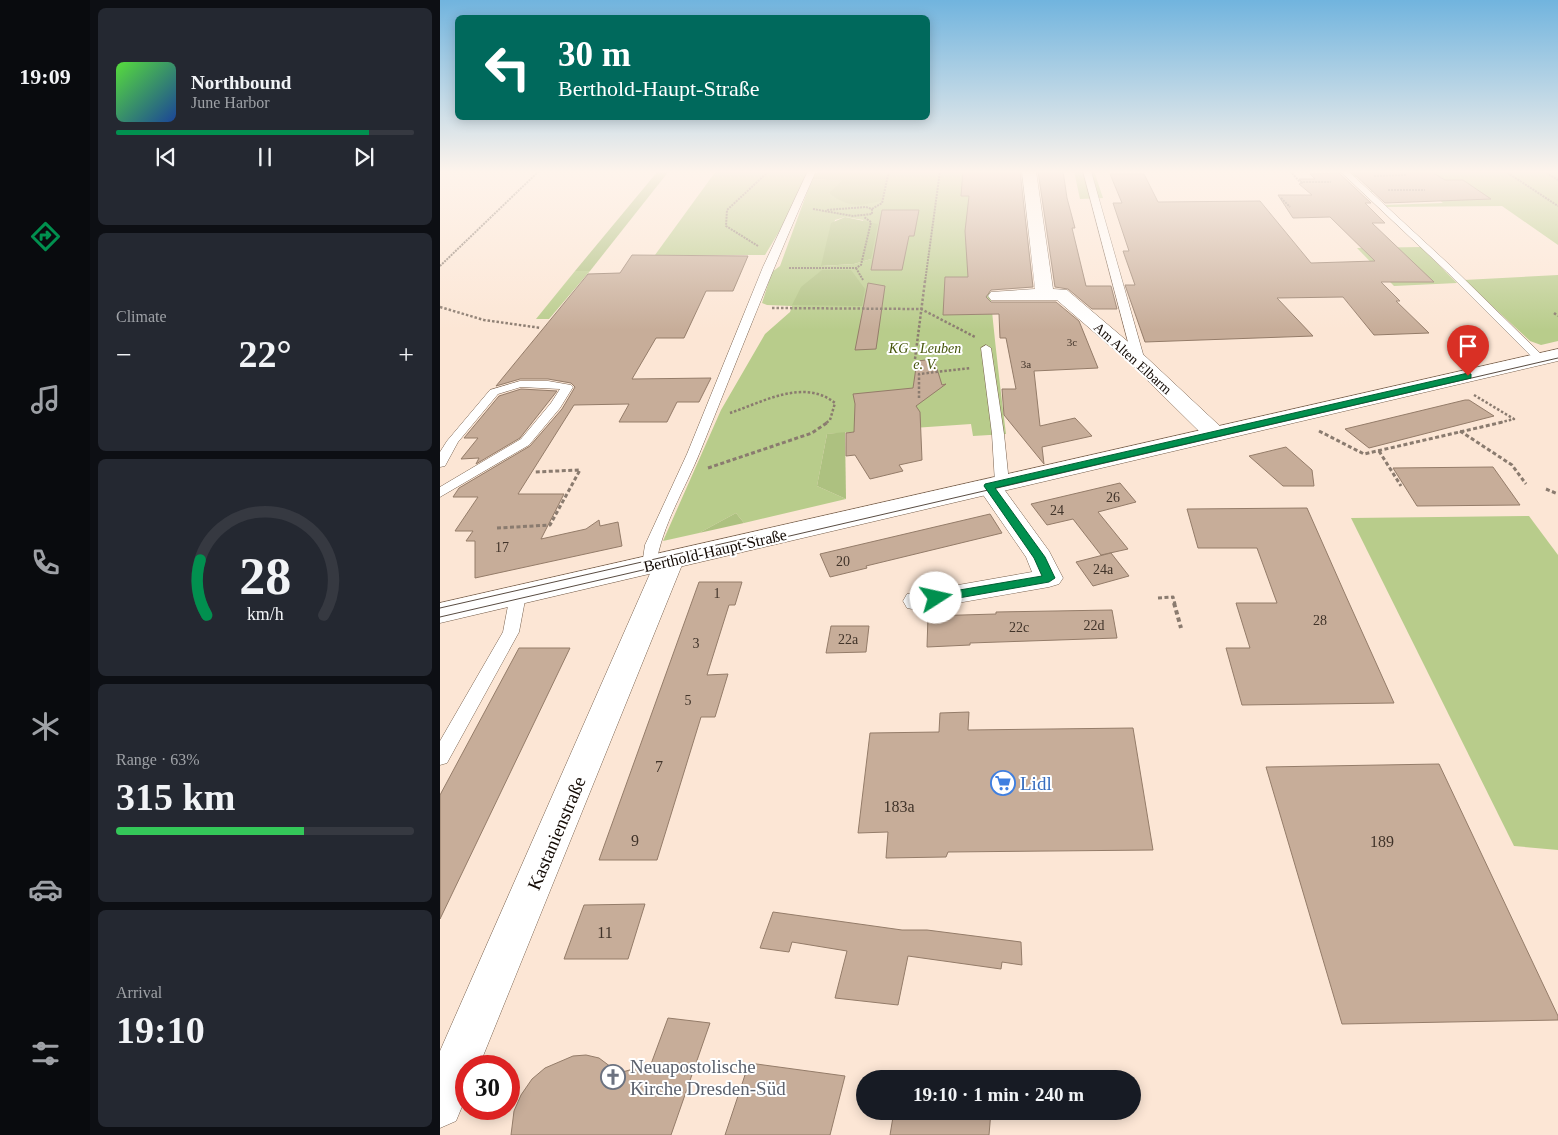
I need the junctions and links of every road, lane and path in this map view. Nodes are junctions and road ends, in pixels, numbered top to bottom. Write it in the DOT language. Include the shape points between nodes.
graph roads {
  1 [pos="484,224"];
  2 [pos="726,224"];
  3 [pos="788,224"];
  4 [pos="871,224"];
  5 [pos="932,224"];
  6 [pos="1036,224"];
  7 [pos="1101,224"];
  8 [pos="1400,224"];
  9 [pos="776,250"];
  10 [pos="440,266"];
  11 [pos="768,268"];
  12 [pos="856,268"];
  13 [pos="863,280"];
  14 [pos="1045,295"];
  15 [pos="997,296"];
  16 [pos="440,307"];
  17 [pos="751,307"];
  18 [pos="920,309"];
  19 [pos="1554,313"];
  20 [pos="1558,316"];
  21 [pos="541,328"];
  22 [pos="986,348"];
  23 [pos="1549,357"];
  24 [pos="916,359"];
  25 [pos="1139,361"];
  26 [pos="989,366"];
  27 [pos="1450,380"];
  28 [pos="919,398"];
  29 [pos="1292,417"];
  30 [pos="706,422"];
  31 [pos="1460,431"];
  32 [pos="1215,434"];
  33 [pos="1379,451"];
  34 [pos="440,463"];
  35 [pos="534,472"];
  36 [pos="684,476"];
  37 [pos="1526,484"];
  38 [pos="996,485"];
  39 [pos="1401,486"];
  40 [pos="1546,489"];
  41 [pos="440,493"];
  42 [pos="1558,494"];
  43 [pos="497,528"];
  44 [pos="660,562"];
  45 [pos="518,595"];
  46 [pos="1158,598"];
  47 [pos="917,601"];
  48 [pos="440,613"];
  49 [pos="1181,628"];
  50 [pos="440,758"];
  51 [pos="440,1105"];
  1 -- 10 [label="path"];
  2 -- 9 [label="path" via="738,235 764,249"];
  3 -- 9 [label="lane"];
  4 -- 12 [label="path" via="861,265"];
  5 -- 18 [label="path"];
  6 -- 14 [label="street"];
  7 -- 25 [label="lane"];
  8 -- 23 [label="lane, Berthold-Haupt-Straße"];
  9 -- 11 [label="lane"];
  11 -- 12 [label="path"];
  11 -- 17 [label="lane"];
  12 -- 13 [label="path"];
  14 -- 15 [label="street, Am Alten Elbarm"];
  14 -- 25 [label="street, Am Alten Elbarm" via="1061,294"];
  16 -- 21 [label="path" via="484,320"];
  17 -- 18 [label="path"];
  17 -- 30 [label="lane"];
  18 -- 22 [label="path" via="974,336"];
  18 -- 24 [label="path"];
  19 -- 20 [label="path"];
  22 -- 26 [label="lane"];
  23 -- 27 [label="street, Berthold-Haupt-Straße"];
  25 -- 32 [label="street, Am Alten Elbarm"];
  26 -- 28 [label="path" via="918,374"];
  26 -- 38 [label="lane" via="998,434"];
  27 -- 29 [label="street, Berthold-Haupt-Straße"];
  27 -- 31 [label="path" via="1514,419"];
  29 -- 32 [label="street, Berthold-Haupt-Straße"];
  29 -- 33 [label="path" via="1364,454"];
  30 -- 36 [label="lane"];
  30 -- 36 [label="path" via="793,393 809,391 824,394 835,403 830,420 812,433"];
  31 -- 33 [label="path"];
  31 -- 37 [label="path" via="1512,465"];
  32 -- 38 [label="street, Berthold-Haupt-Straße"];
  33 -- 39 [label="path"];
  34 -- 41 [label="lane" via="494,392 520,384 566,387 556,405 524,442"];
  35 -- 43 [label="path" via="580,470 550,526"];
  36 -- 44 [label="lane" via="652,545"];
  38 -- 44 [label="street, Berthold-Haupt-Straße"];
  38 -- 47 [label="street" via="1049,578"];
  40 -- 42 [label="path"];
  44 -- 45 [label="street, Berthold-Haupt-Straße"];
  44 -- 51 [label="street, Kastanienstraße"];
  45 -- 48 [label="street, Berthold-Haupt-Straße"];
  45 -- 50 [label="lane" via="511,632"];
  46 -- 49 [label="path" via="1173,597"];
}
